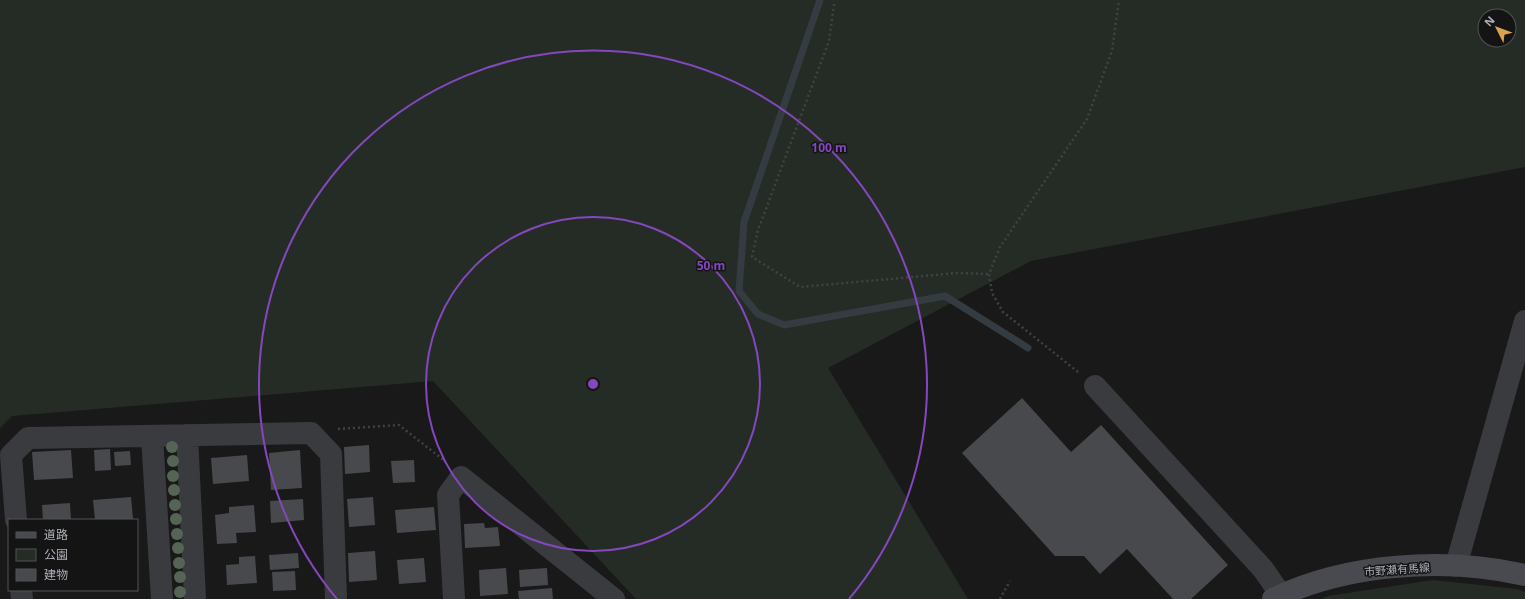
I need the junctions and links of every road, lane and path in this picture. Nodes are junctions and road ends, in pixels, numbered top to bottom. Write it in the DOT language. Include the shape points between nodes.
graph roads {
  1 [pos="1118,0"];
  2 [pos="834,4"];
  3 [pos="990,274"];
  4 [pos="1525,321"];
  5 [pos="1095,386"];
  6 [pos="187,435"];
  7 [pos="152,436"];
  8 [pos="318,440"];
  9 [pos="461,477"];
  10 [pos="16,519"];
  11 [pos="1456,566"];
  12 [pos="1525,575"];
  13 [pos="1010,581"];
  14 [pos="1277,597"];
  15 [pos="162,599"];
  16 [pos="195,599"];
  17 [pos="336,599"];
  18 [pos="454,599"];
  19 [pos="614,599"];
  20 [pos="1000,599"];
  1 -- 3 [label="path" via="1112,51 1087,119 1000,247"];
  2 -- 3 [label="path" via="829,41 758,230 752,257 800,287 957,273"];
  3 -- 5 [label="path" via="992,293 1003,312"];
  4 -- 11 [label="street"];
  5 -- 14 [label="street" via="1263,569"];
  6 -- 7 [label="street"];
  6 -- 8 [label="street" via="311,433"];
  6 -- 16 [label="street"];
  7 -- 10 [label="street" via="28,438 11,455"];
  7 -- 15 [label="street"];
  8 -- 9 [label="path" via="329,430 399,425"];
  8 -- 17 [label="street" via="331,454"];
  9 -- 18 [label="street" via="448,495"];
  9 -- 19 [label="street"];
  11 -- 12 [label="main road, 市野瀬有馬線"];
  11 -- 14 [label="main road, 市野瀬有馬線" via="1409,566 1365,570"];
  13 -- 20 [label="path"];
}
